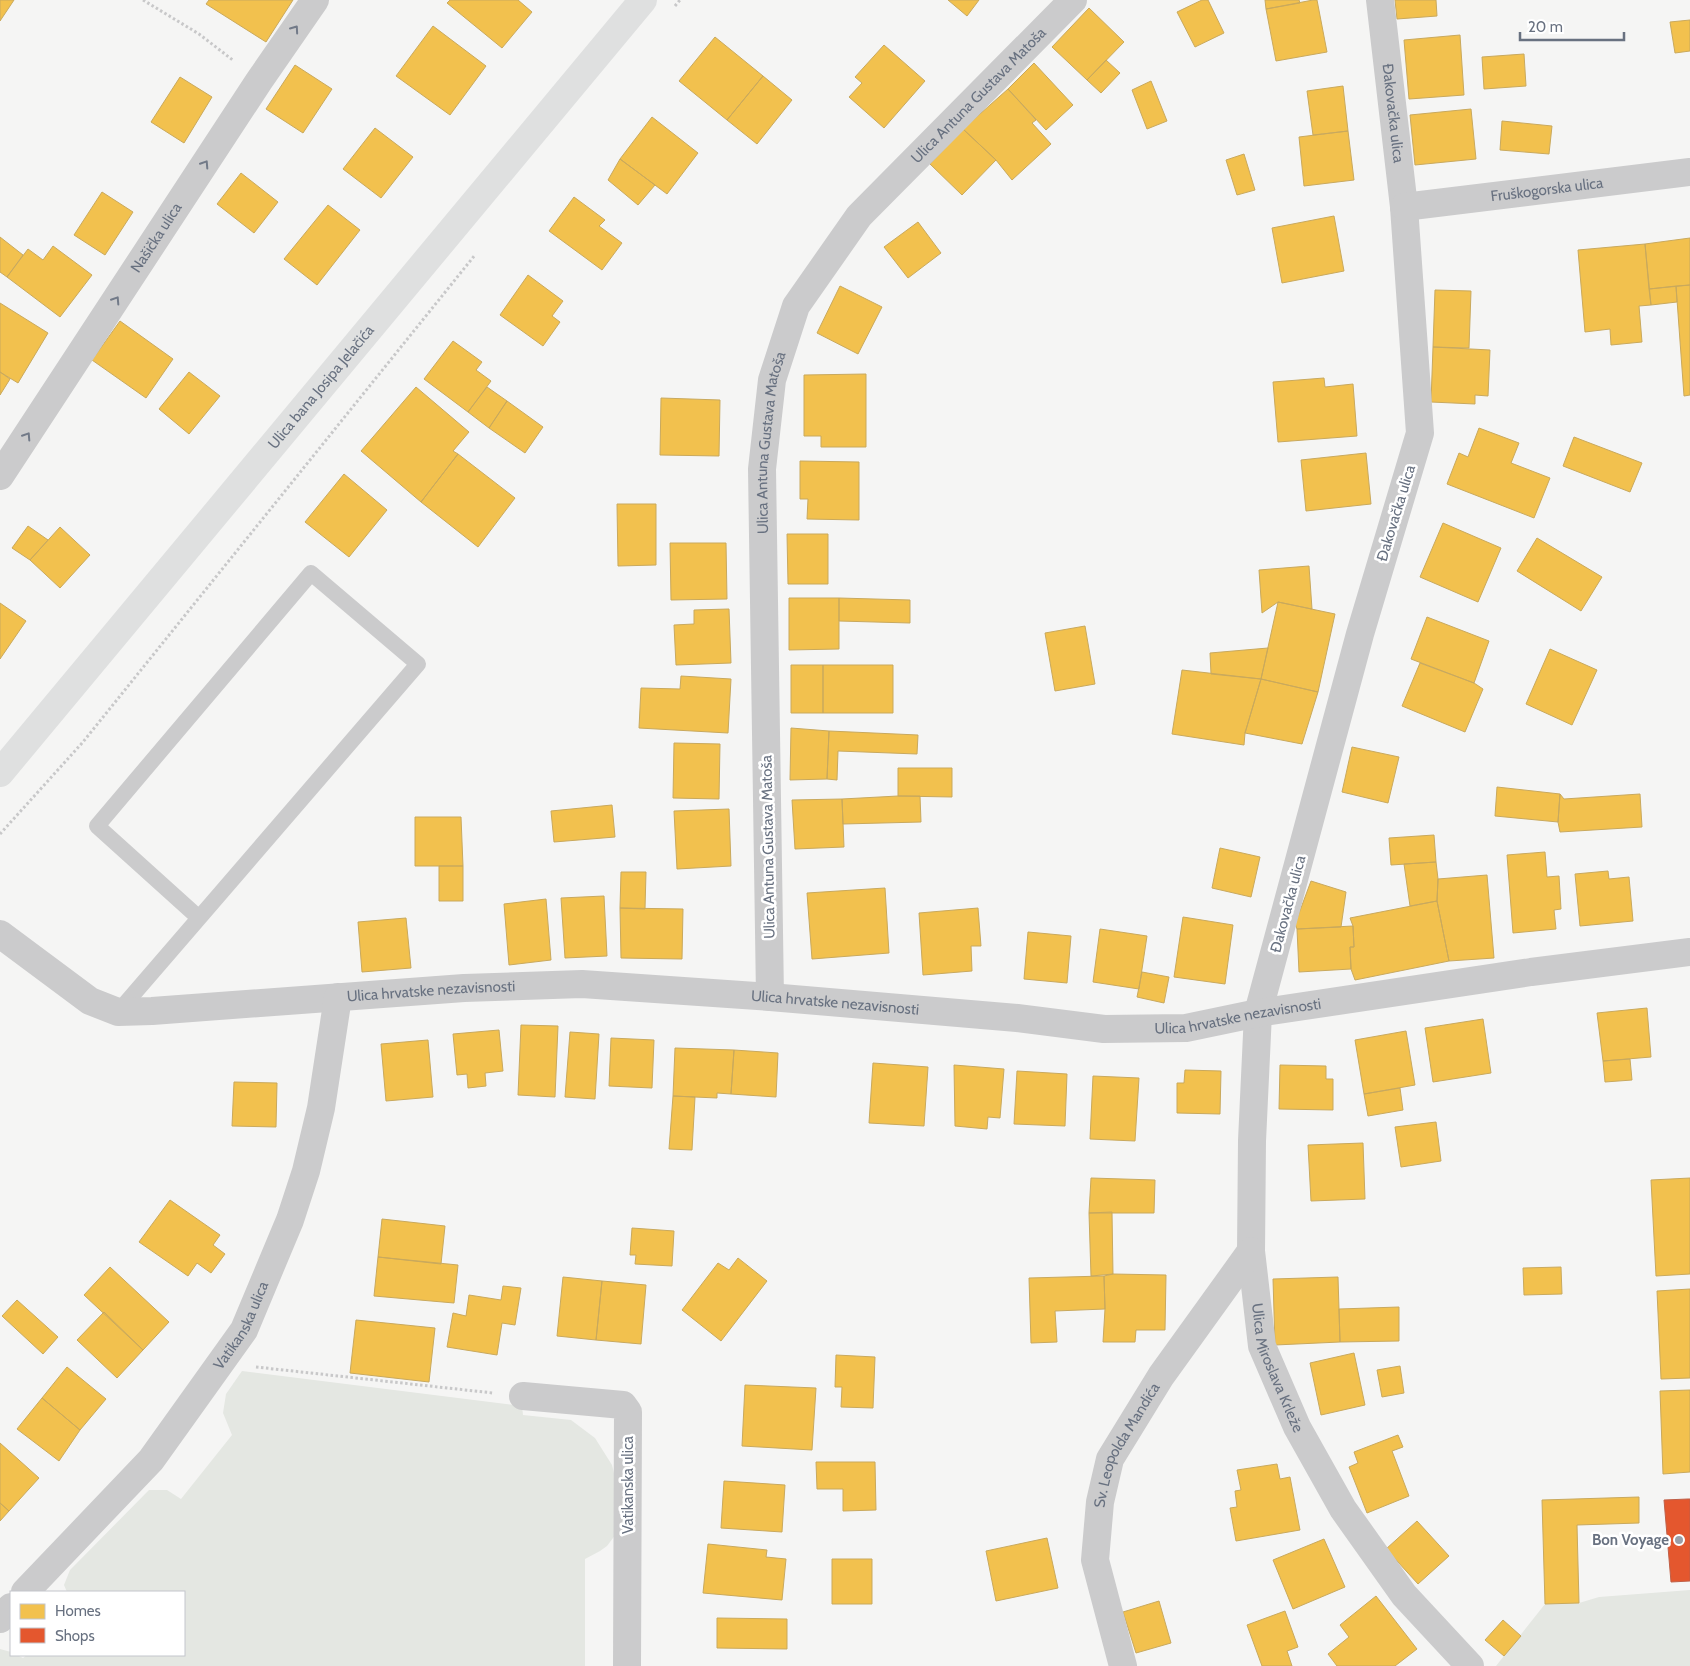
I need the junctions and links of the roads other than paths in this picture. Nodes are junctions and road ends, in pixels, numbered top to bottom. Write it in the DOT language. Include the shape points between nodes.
graph roads {
  1 [pos="316,0"];
  2 [pos="643,0"];
  3 [pos="1074,0"];
  4 [pos="1380,0"];
  5 [pos="1690,172"];
  6 [pos="1404,207"];
  7 [pos="0,476"];
  8 [pos="0,773"];
  9 [pos="199,918"];
  10 [pos="0,934"];
  11 [pos="1690,952"];
  12 [pos="338,996"];
  13 [pos="770,997"];
  14 [pos="118,1012"];
  15 [pos="1258,1013"];
  16 [pos="1251,1251"];
  17 [pos="523,1396"];
  18 [pos="26,1591"];
  19 [pos="10,1608"];
  20 [pos="0,1619"];
  21 [pos="627,1666"];
  22 [pos="1123,1666"];
  23 [pos="1470,1666"];
  7 -- 1 [label="street, Našička ulica, one-way"];
  2 -- 8 [label="main road, Ulica bana Josipa Jelačića"];
  3 -- 13 [label="street, Ulica Antuna Gustava Matoša" via="859,216 796,306 772,380 762,470"];
  4 -- 6 [label="street, Đakovačka ulica"];
  5 -- 6 [label="street, Fruškogorska ulica"];
  6 -- 15 [label="street, Đakovačka ulica" via="1420,433 1360,634"];
  9 -- 9 [label="lane" via="418,664 311,573 97,826"];
  9 -- 14 [label="lane"];
  10 -- 14 [label="street, Ulica hrvatske nezavisnosti" via="90,1001"];
  11 -- 15 [label="street, Ulica hrvatske nezavisnosti" via="1521,973"];
  12 -- 13 [label="street, Ulica hrvatske nezavisnosti" via="582,984"];
  12 -- 14 [label="street, Ulica hrvatske nezavisnosti"];
  12 -- 18 [label="street, Vatikanska ulica" via="321,1108 306,1172 290,1220 244,1330 151,1460"];
  13 -- 15 [label="street, Ulica hrvatske nezavisnosti" via="1017,1018 1104,1029 1186,1028"];
  15 -- 16 [label="street, Ulica Miroslava Krleže"];
  16 -- 22 [label="street, Sv. Leopolda Mandića" via="1161,1376 1110,1459 1100,1502 1095,1560"];
  16 -- 23 [label="street, Ulica Miroslava Krleže" via="1262,1346 1297,1427 1343,1509 1404,1595"];
  17 -- 21 [label="street, Vatikanska ulica" via="622,1405 628,1412"];
  19 -- 20 [label="street"];
}
